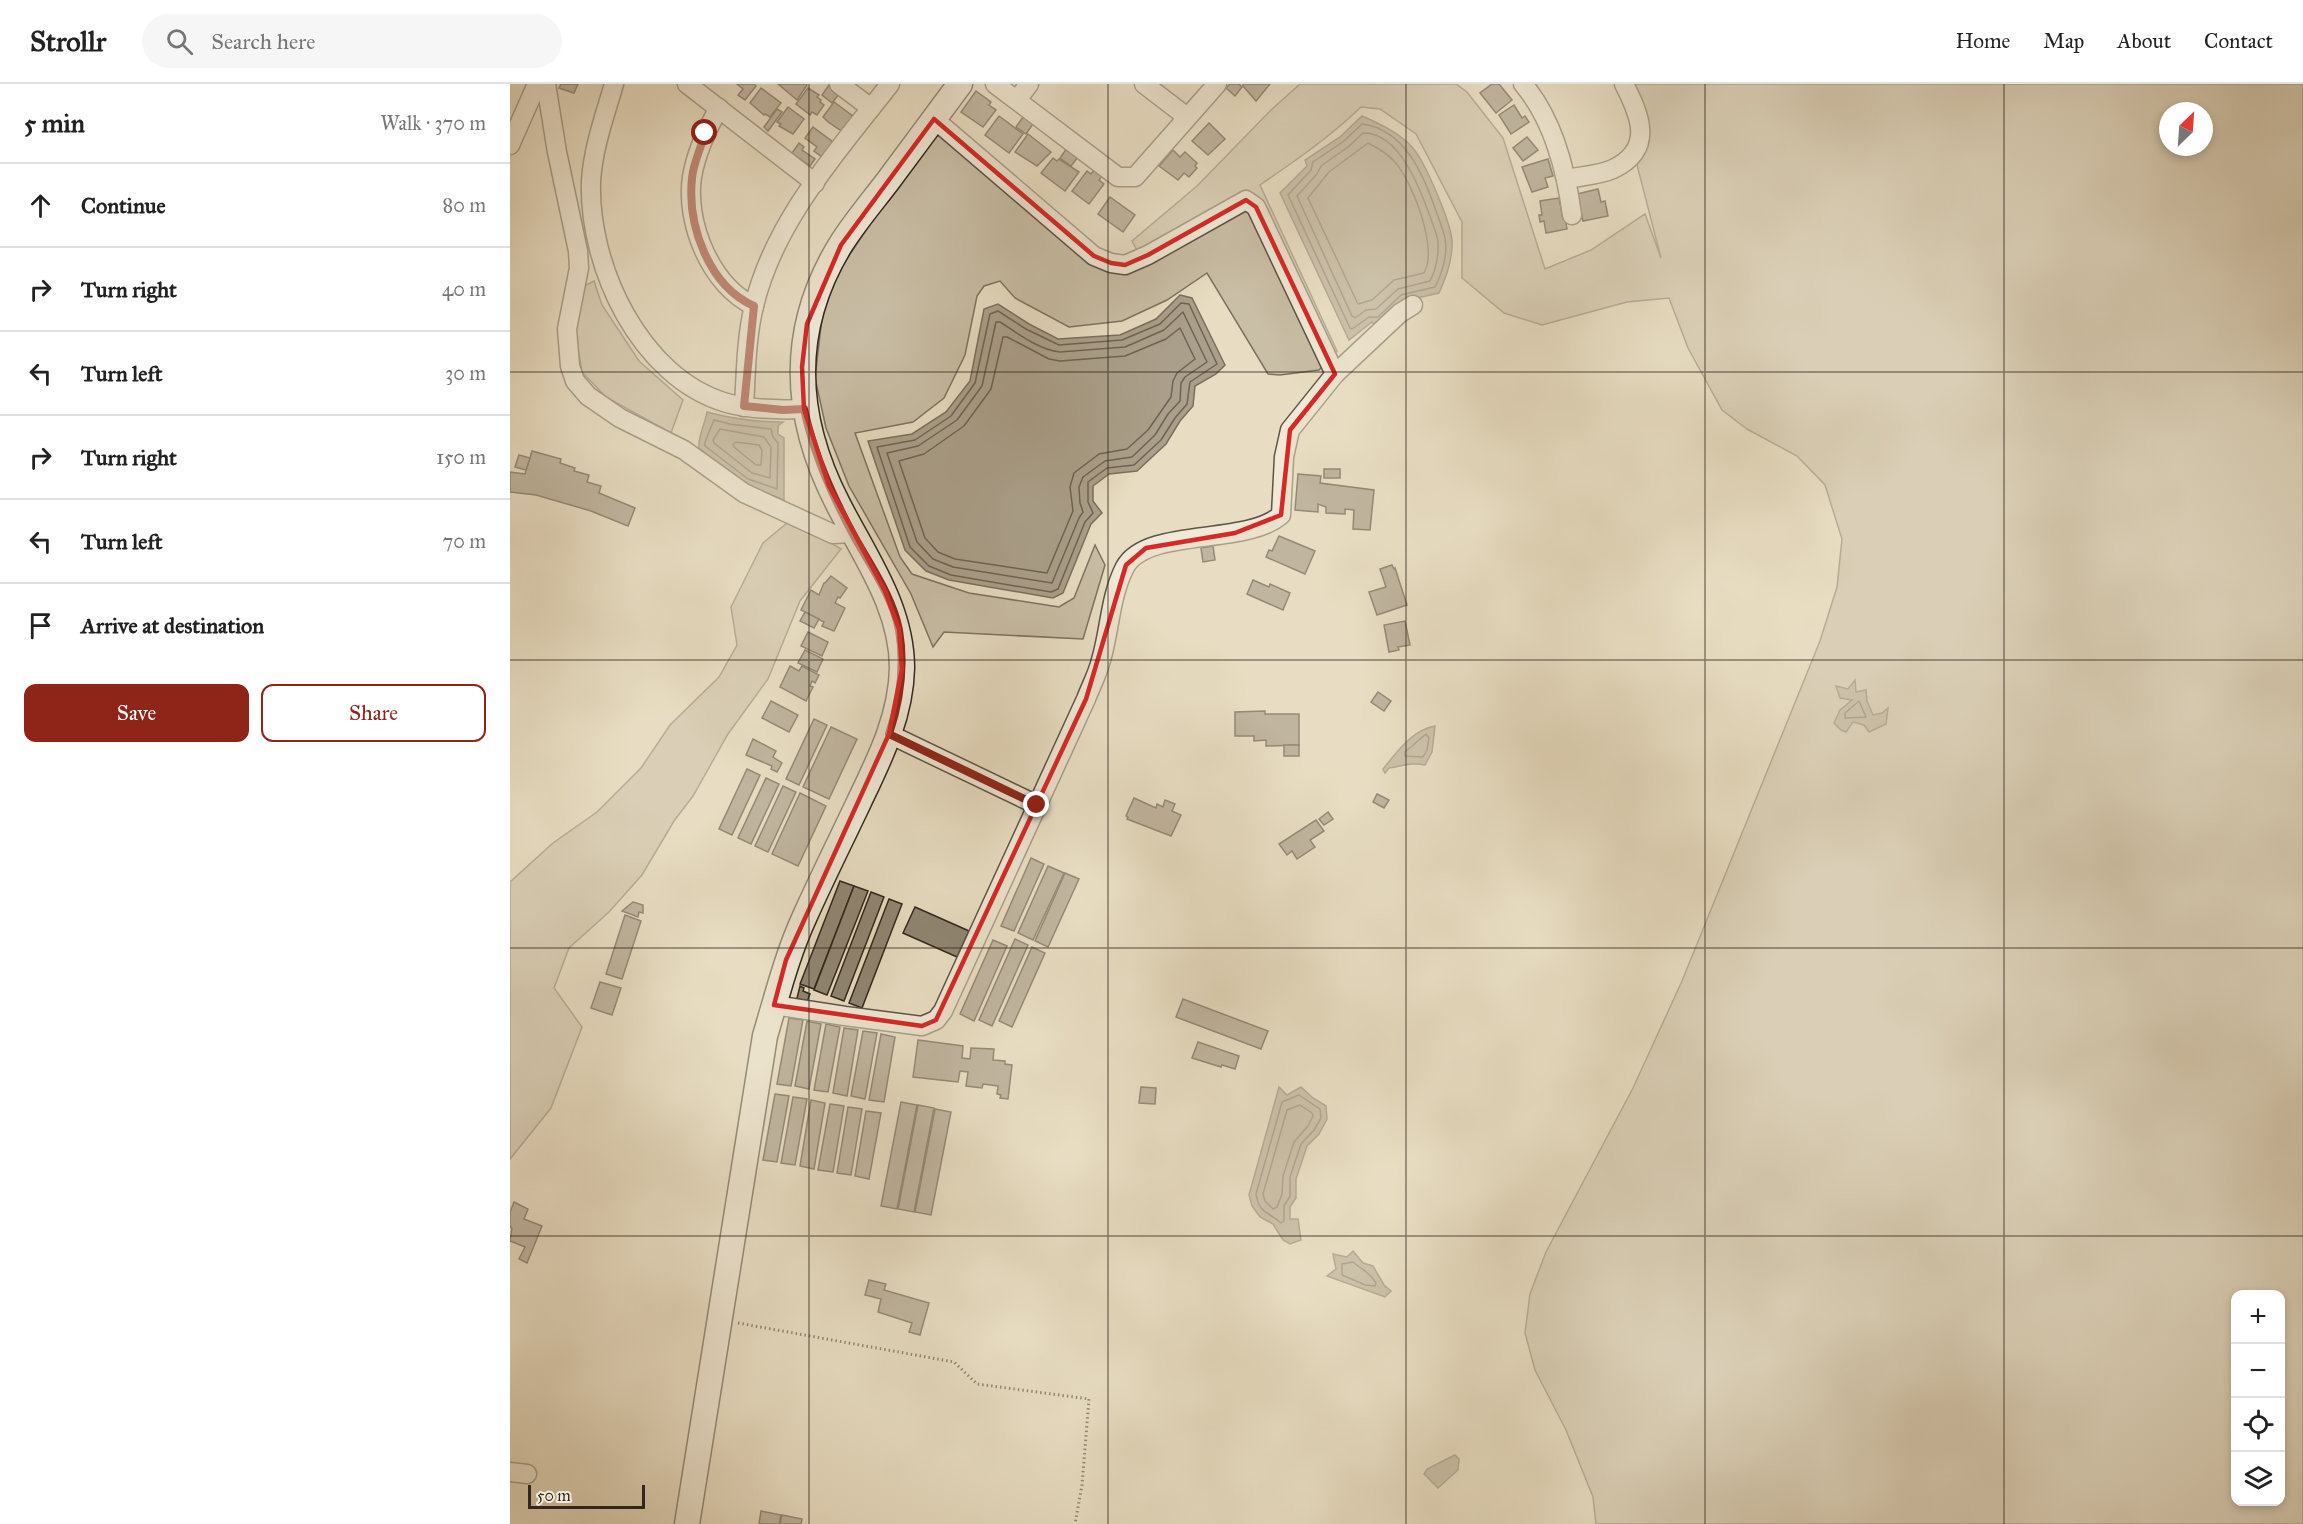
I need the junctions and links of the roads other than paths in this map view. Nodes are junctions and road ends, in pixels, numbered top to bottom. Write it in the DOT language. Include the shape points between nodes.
graph roads {
  1 [pos="537,84"];
  2 [pos="546,84"];
  3 [pos="614,84"];
  4 [pos="687,84"];
  5 [pos="839,84"];
  6 [pos="890,84"];
  7 [pos="960,84"];
  8 [pos="995,84"];
  9 [pos="1029,84"];
  10 [pos="1144,84"];
  11 [pos="1217,84"];
  12 [pos="1523,84"];
  13 [pos="1624,84"];
  14 [pos="1017,100"];
  15 [pos="719,108"];
  16 [pos="871,108"];
  17 [pos="1187,117"];
  18 [pos="934,119"];
  19 [pos="510,145"];
  20 [pos="1567,179"];
  21 [pos="815,183"];
  22 [pos="1572,215"];
  23 [pos="1413,305"];
  24 [pos="754,306"];
  25 [pos="1335,374"];
  26 [pos="744,406"];
  27 [pos="804,409"];
  28 [pos="853,533"];
  29 [pos="889,734"];
  30 [pos="1037,805"];
  31 [pos="774,1005"];
  32 [pos="687,1524"];
  1 -- 19 [label="street"];
  2 -- 28 [label="street" via="578,251 579,268 567,329 574,381 620,418 684,450 744,493 833,534"];
  3 -- 26 [label="street" via="591,180 601,262 636,333 665,365 690,386 726,403"];
  4 -- 15 [label="street"];
  5 -- 16 [label="street"];
  6 -- 16 [label="street"];
  7 -- 18 [label="street"];
  8 -- 14 [label="street"];
  9 -- 14 [label="street"];
  10 -- 17 [label="street"];
  11 -- 17 [label="street"];
  12 -- 20 [label="street" via="1548,123"];
  13 -- 20 [label="street" via="1641,122 1639,142 1630,158 1612,169"];
  14 -- 17 [label="street" via="1118,177 1135,177"];
  15 -- 21 [label="street"];
  15 -- 24 [label="street" via="705,133 692,178 693,209 701,246 719,279 740,300"];
  16 -- 21 [label="street"];
  18 -- 25 [label="street" via="1094,256 1111,263 1125,265 1148,255 1246,200 1256,207"];
  18 -- 27 [label="street" via="841,245 821,283 807,324 802,367"];
  20 -- 22 [label="street"];
  21 -- 24 [label="street" via="784,229"];
  23 -- 25 [label="street"];
  24 -- 26 [label="street"];
  25 -- 30 [label="street" via="1290,430 1284,457 1281,515 1274,521 1235,533 1146,548 1126,566 1114,597 1101,661"];
  26 -- 27 [label="street"];
  27 -- 28 [label="street" via="812,443"];
  28 -- 29 [label="street" via="885,591 899,629 902,669 897,712"];
  29 -- 30 [label="street"];
  29 -- 31 [label="street" via="786,960"];
  30 -- 31 [label="street" via="936,1020 922,1026"];
  31 -- 32 [label="street" via="765,1036"];
}
